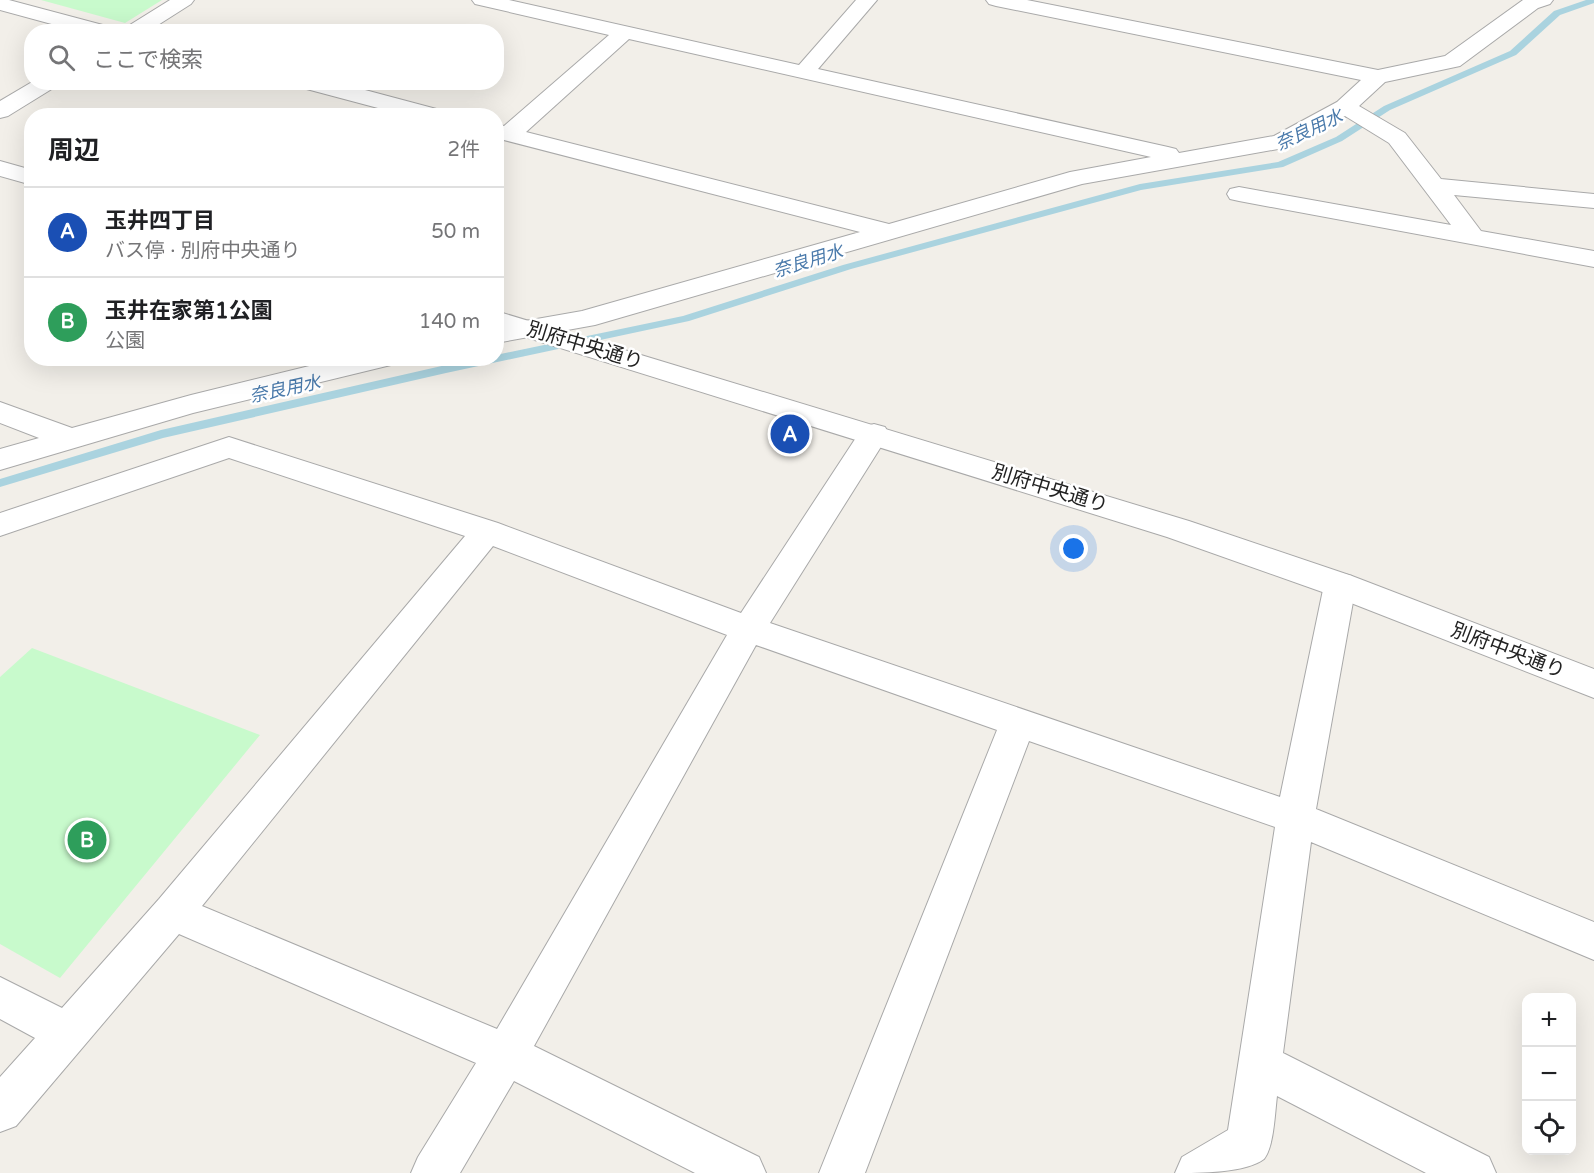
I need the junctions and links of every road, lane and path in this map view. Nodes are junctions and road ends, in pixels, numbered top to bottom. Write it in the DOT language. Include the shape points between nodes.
graph roads {
  1 [pos="184,0"];
  2 [pos="482,0"];
  3 [pos="867,0"];
  4 [pos="996,0"];
  5 [pos="1509,0"];
  6 [pos="1537,2"];
  7 [pos="0,4"];
  8 [pos="76,24"];
  9 [pos="145,24"];
  10 [pos="624,33"];
  11 [pos="803,73"];
  12 [pos="1378,77"];
  13 [pos="34,90"];
  14 [pos="337,90"];
  15 [pos="1345,107"];
  16 [pos="406,108"];
  17 [pos="0,111"];
  18 [pos="504,132"];
  19 [pos="504,133"];
  20 [pos="1181,158"];
  21 [pos="0,168"];
  22 [pos="24,176"];
  23 [pos="1434,186"];
  24 [pos="1239,194"];
  25 [pos="1594,201"];
  26 [pos="889,232"];
  27 [pos="1473,237"];
  28 [pos="1594,259"];
  29 [pos="504,322"];
  30 [pos="537,332"];
  31 [pos="504,334"];
  32 [pos="348,366"];
  33 [pos="0,412"];
  34 [pos="874,434"];
  35 [pos="69,438"];
  36 [pos="0,460"];
  37 [pos="0,525"];
  38 [pos="487,531"];
  39 [pos="1340,585"];
  40 [pos="748,629"];
  41 [pos="1594,684"];
  42 [pos="1018,722"];
  43 [pos="1295,818"];
  44 [pos="172,912"];
  45 [pos="1594,941"];
  46 [pos="0,997"];
  47 [pos="66,1032"];
  48 [pos="506,1054"];
  49 [pos="1260,1064"];
  50 [pos="0,1110"];
  51 [pos="434,1173"];
  52 [pos="743,1173"];
  53 [pos="842,1173"];
  54 [pos="1198,1173"];
  55 [pos="1473,1173"];
  1 -- 9 [label="street"];
  2 -- 10 [label="street"];
  3 -- 11 [label="street"];
  4 -- 12 [label="street"];
  5 -- 6 [label="street"];
  6 -- 12 [label="street" via="1452,61"];
  7 -- 8 [label="street"];
  10 -- 11 [label="street"];
  10 -- 18 [label="street"];
  11 -- 20 [label="street"];
  12 -- 15 [label="street"];
  13 -- 17 [label="street"];
  14 -- 16 [label="street"];
  15 -- 20 [label="street" via="1281,142"];
  15 -- 23 [label="street" via="1397,138"];
  19 -- 26 [label="street"];
  20 -- 26 [label="street" via="1079,177"];
  21 -- 22 [label="street"];
  23 -- 25 [label="street"];
  23 -- 27 [label="street"];
  24 -- 27 [label="street"];
  26 -- 30 [label="street"];
  27 -- 28 [label="street"];
  29 -- 30 [label="street, 別府中央通り"];
  30 -- 31 [label="street"];
  30 -- 34 [label="street, 別府中央通り"];
  32 -- 35 [label="street"];
  33 -- 35 [label="street"];
  34 -- 39 [label="street, 別府中央通り" via="1178,529"];
  34 -- 40 [label="street"];
  35 -- 36 [label="street"];
  37 -- 38 [label="street" via="229,447"];
  38 -- 40 [label="street"];
  38 -- 44 [label="street"];
  39 -- 41 [label="street, 別府中央通り"];
  39 -- 43 [label="street"];
  40 -- 42 [label="street"];
  40 -- 48 [label="street"];
  42 -- 43 [label="street"];
  42 -- 53 [label="street"];
  43 -- 45 [label="street"];
  43 -- 49 [label="street"];
  44 -- 47 [label="street"];
  44 -- 48 [label="street"];
  46 -- 47 [label="street"];
  47 -- 50 [label="street"];
  48 -- 51 [label="street"];
  48 -- 52 [label="street"];
  49 -- 54 [label="street" via="1248,1143"];
  49 -- 55 [label="street"];
}
